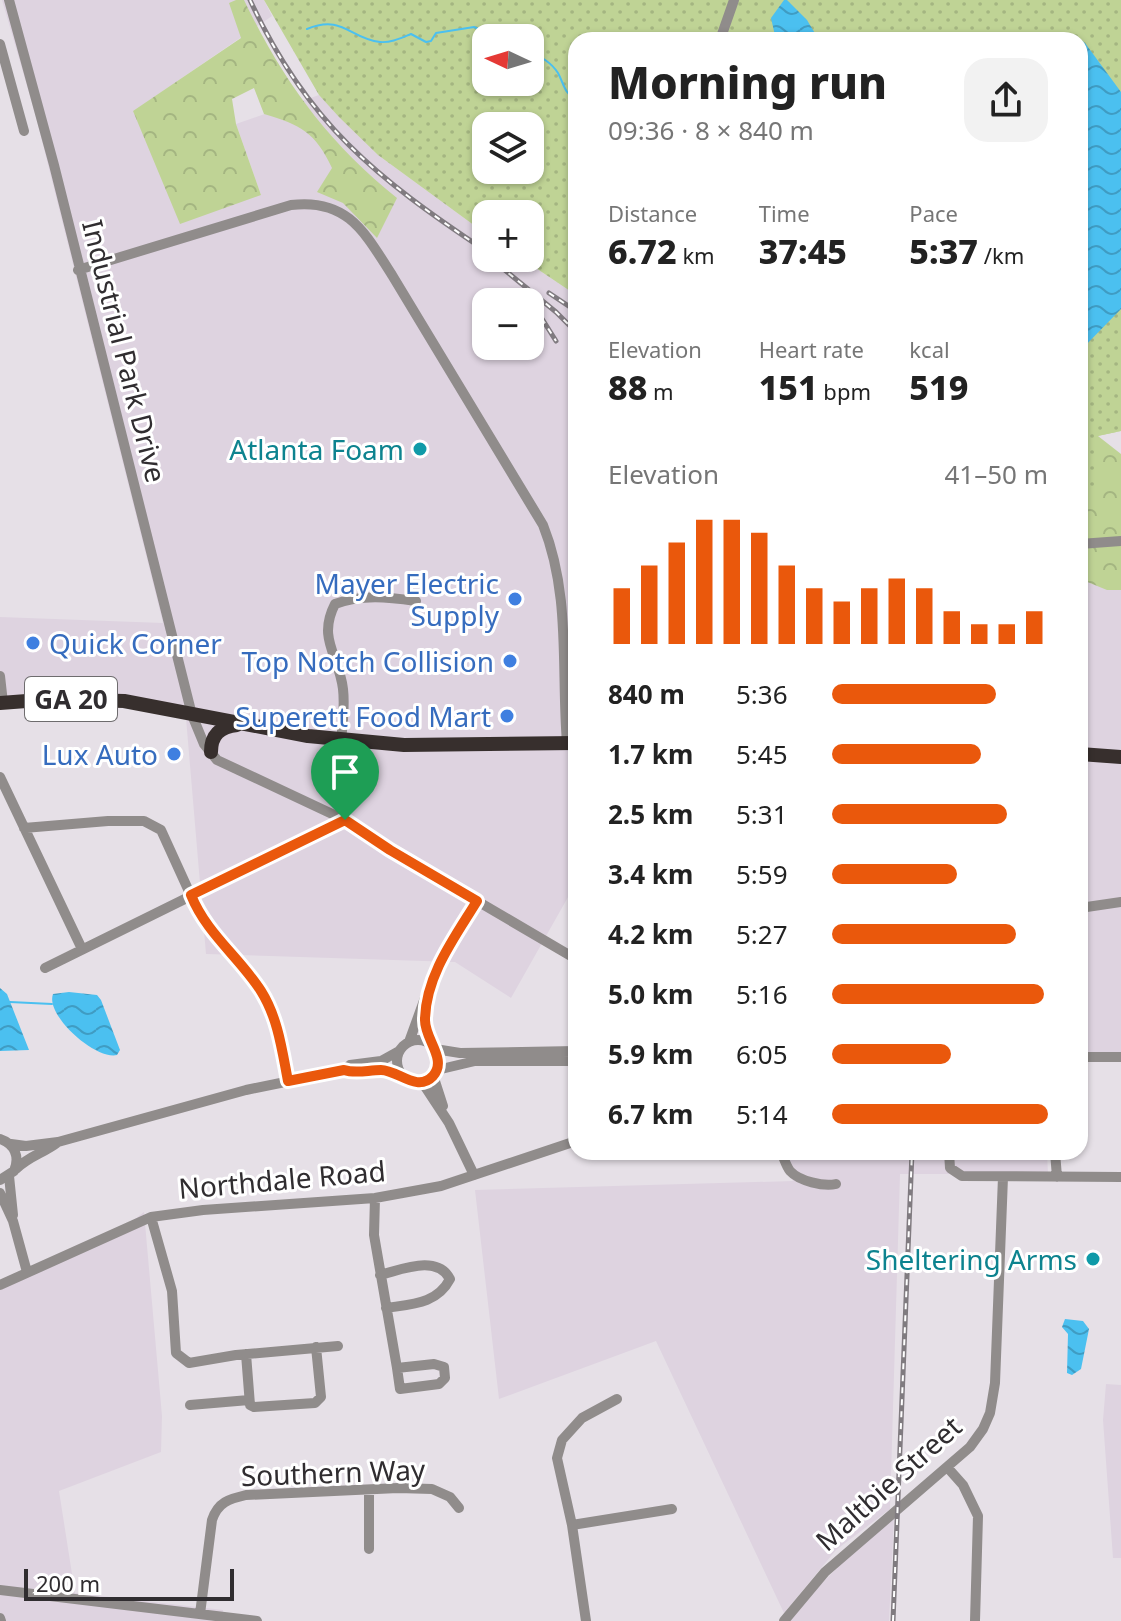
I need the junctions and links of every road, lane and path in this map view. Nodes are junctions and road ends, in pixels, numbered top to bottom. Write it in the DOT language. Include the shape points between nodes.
graph roads {
  1 [pos="9,0"];
  2 [pos="734,0"];
  3 [pos="723,32"];
  4 [pos="0,44"];
  5 [pos="19,110"];
  6 [pos="42,125"];
  7 [pos="24,131"];
  8 [pos="78,270"];
  9 [pos="1121,541"];
  10 [pos="1088,543"];
  11 [pos="416,601"];
  12 [pos="0,676"];
  13 [pos="568,695"];
  14 [pos="2,703"];
  15 [pos="192,715"];
  16 [pos="249,725"];
  17 [pos="341,740"];
  18 [pos="568,743"];
  19 [pos="211,752"];
  20 [pos="1088,755"];
  21 [pos="1121,757"];
  22 [pos="0,777"];
  23 [pos="345,820"];
  24 [pos="24,828"];
  25 [pos="191,895"];
  26 [pos="477,901"];
  27 [pos="1121,902"];
  28 [pos="1088,907"];
  29 [pos="82,949"];
  30 [pos="568,954"];
  31 [pos="45,968"];
  32 [pos="425,1000"];
  33 [pos="409,1042"];
  34 [pos="433,1047"];
  35 [pos="399,1051"];
  36 [pos="568,1051"];
  37 [pos="1088,1057"];
  38 [pos="1121,1057"];
  39 [pos="568,1061"];
  40 [pos="344,1070"];
  41 [pos="435,1073"];
  42 [pos="403,1076"];
  43 [pos="288,1081"];
  44 [pos="422,1082"];
  45 [pos="449,1123"];
  46 [pos="5,1142"];
  47 [pos="58,1142"];
  48 [pos="568,1144"];
  49 [pos="785,1160"];
  50 [pos="949,1160"];
  51 [pos="1056,1160"];
  52 [pos="474,1175"];
  53 [pos="8,1176"];
  54 [pos="1003,1177"];
  55 [pos="1057,1177"];
  56 [pos="1121,1177"];
  57 [pos="836,1184"];
  58 [pos="0,1193"];
  59 [pos="375,1198"];
  60 [pos="151,1217"];
  61 [pos="13,1221"];
  62 [pos="27,1272"];
  63 [pos="380,1275"];
  64 [pos="0,1285"];
  65 [pos="386,1308"];
  66 [pos="338,1346"];
  67 [pos="316,1347"];
  68 [pos="246,1354"];
  69 [pos="397,1368"];
  70 [pos="617,1399"];
  71 [pos="249,1400"];
  72 [pos="190,1405"];
  73 [pos="947,1467"];
  74 [pos="369,1490"];
  75 [pos="459,1508"];
  76 [pos="672,1509"];
  77 [pos="572,1525"];
  78 [pos="369,1549"];
  79 [pos="0,1590"];
  80 [pos="200,1614"];
  81 [pos="257,1621"];
  82 [pos="586,1621"];
  83 [pos="784,1621"];
  84 [pos="975,1621"];
  1 -- 6 [label="street, Industrial Park Drive"];
  2 -- 3 [label="street"];
  4 -- 5 [label="street"];
  5 -- 6 [label="street"];
  5 -- 7 [label="street"];
  6 -- 8 [label="street, Industrial Park Drive"];
  8 -- 13 [label="street" via="291,205 328,207 353,220 368,236 543,525 556,560 562,600"];
  8 -- 15 [label="street, Industrial Park Drive"];
  9 -- 10 [label="street"];
  11 -- 17 [label="street" via="353,597 335,604 326,635 343,686"];
  12 -- 14 [label="street"];
  14 -- 15 [label="highway, GA 20" via="124,701"];
  15 -- 16 [label="highway, GA 20"];
  15 -- 19 [label="street, Industrial Park Drive"];
  16 -- 17 [label="highway, GA 20"];
  16 -- 19 [label="highway" via="217,732"];
  17 -- 18 [label="highway, GA 20"];
  19 -- 23 [label="street" via="217,760"];
  20 -- 21 [label="highway"];
  22 -- 24 [label="street"];
  23 -- 25 [label="street"];
  23 -- 26 [label="street"];
  24 -- 25 [label="street" via="144,821 161,830"];
  24 -- 29 [label="street"];
  25 -- 29 [label="street"];
  25 -- 43 [label="street" via="263,994 277,1026"];
  26 -- 30 [label="street"];
  26 -- 32 [label="street" via="434,973"];
  27 -- 28 [label="street"];
  29 -- 31 [label="street"];
  32 -- 33 [label="street"];
  32 -- 34 [label="street" via="426,1033"];
  33 -- 34 [label="street" via="420,1040"];
  33 -- 35 [label="street"];
  34 -- 36 [label="street" via="460,1053"];
  34 -- 41 [label="street" via="439,1063"];
  35 -- 40 [label="street"];
  35 -- 42 [label="street" via="397,1064"];
  37 -- 38 [label="street"];
  39 -- 41 [label="street" via="475,1061"];
  40 -- 42 [label="street" via="385,1070"];
  40 -- 43 [label="street"];
  41 -- 44 [label="street"];
  41 -- 45 [label="street"];
  42 -- 44 [label="street"];
  43 -- 47 [label="street"];
  44 -- 45 [label="street"];
  45 -- 52 [label="street"];
  46 -- 47 [label="street"];
  46 -- 53 [label="street" via="17,1157"];
  47 -- 53 [label="street" via="27,1158"];
  48 -- 52 [label="street, Northdale Road"];
  49 -- 57 [label="street" via="791,1172 804,1179"];
  50 -- 54 [label="street" via="962,1176"];
  51 -- 55 [label="street"];
  52 -- 59 [label="street, Northdale Road"];
  53 -- 61 [label="street"];
  54 -- 55 [label="street"];
  54 -- 73 [label="street, Maltbie Street" via="993,1405 976,1439"];
  55 -- 56 [label="street"];
  58 -- 61 [label="street"];
  59 -- 60 [label="street, Northdale Road"];
  59 -- 63 [label="street"];
  60 -- 62 [label="street, Northdale Road"];
  60 -- 68 [label="street" via="172,1291 176,1353 189,1363"];
  61 -- 62 [label="street"];
  62 -- 64 [label="street, Northdale Road"];
  63 -- 65 [label="street"];
  63 -- 65 [label="street" via="434,1265 450,1279 436,1298"];
  65 -- 69 [label="street"];
  66 -- 67 [label="street"];
  67 -- 68 [label="street"];
  67 -- 71 [label="street" via="319,1401 254,1407"];
  68 -- 71 [label="street"];
  69 -- 69 [label="street" via="400,1389 439,1384 445,1378 444,1367 434,1364"];
  70 -- 77 [label="street" via="582,1418 562,1440 557,1458"];
  71 -- 72 [label="street"];
  73 -- 83 [label="street, Maltbie Street" via="825,1572"];
  73 -- 84 [label="street" via="978,1516"];
  74 -- 75 [label="street, Southern Way" via="432,1489"];
  74 -- 78 [label="street"];
  74 -- 80 [label="street, Southern Way" via="246,1495 224,1501 212,1520"];
  76 -- 77 [label="street"];
  77 -- 82 [label="street"];
  79 -- 80 [label="street"];
  80 -- 81 [label="street"];
}
